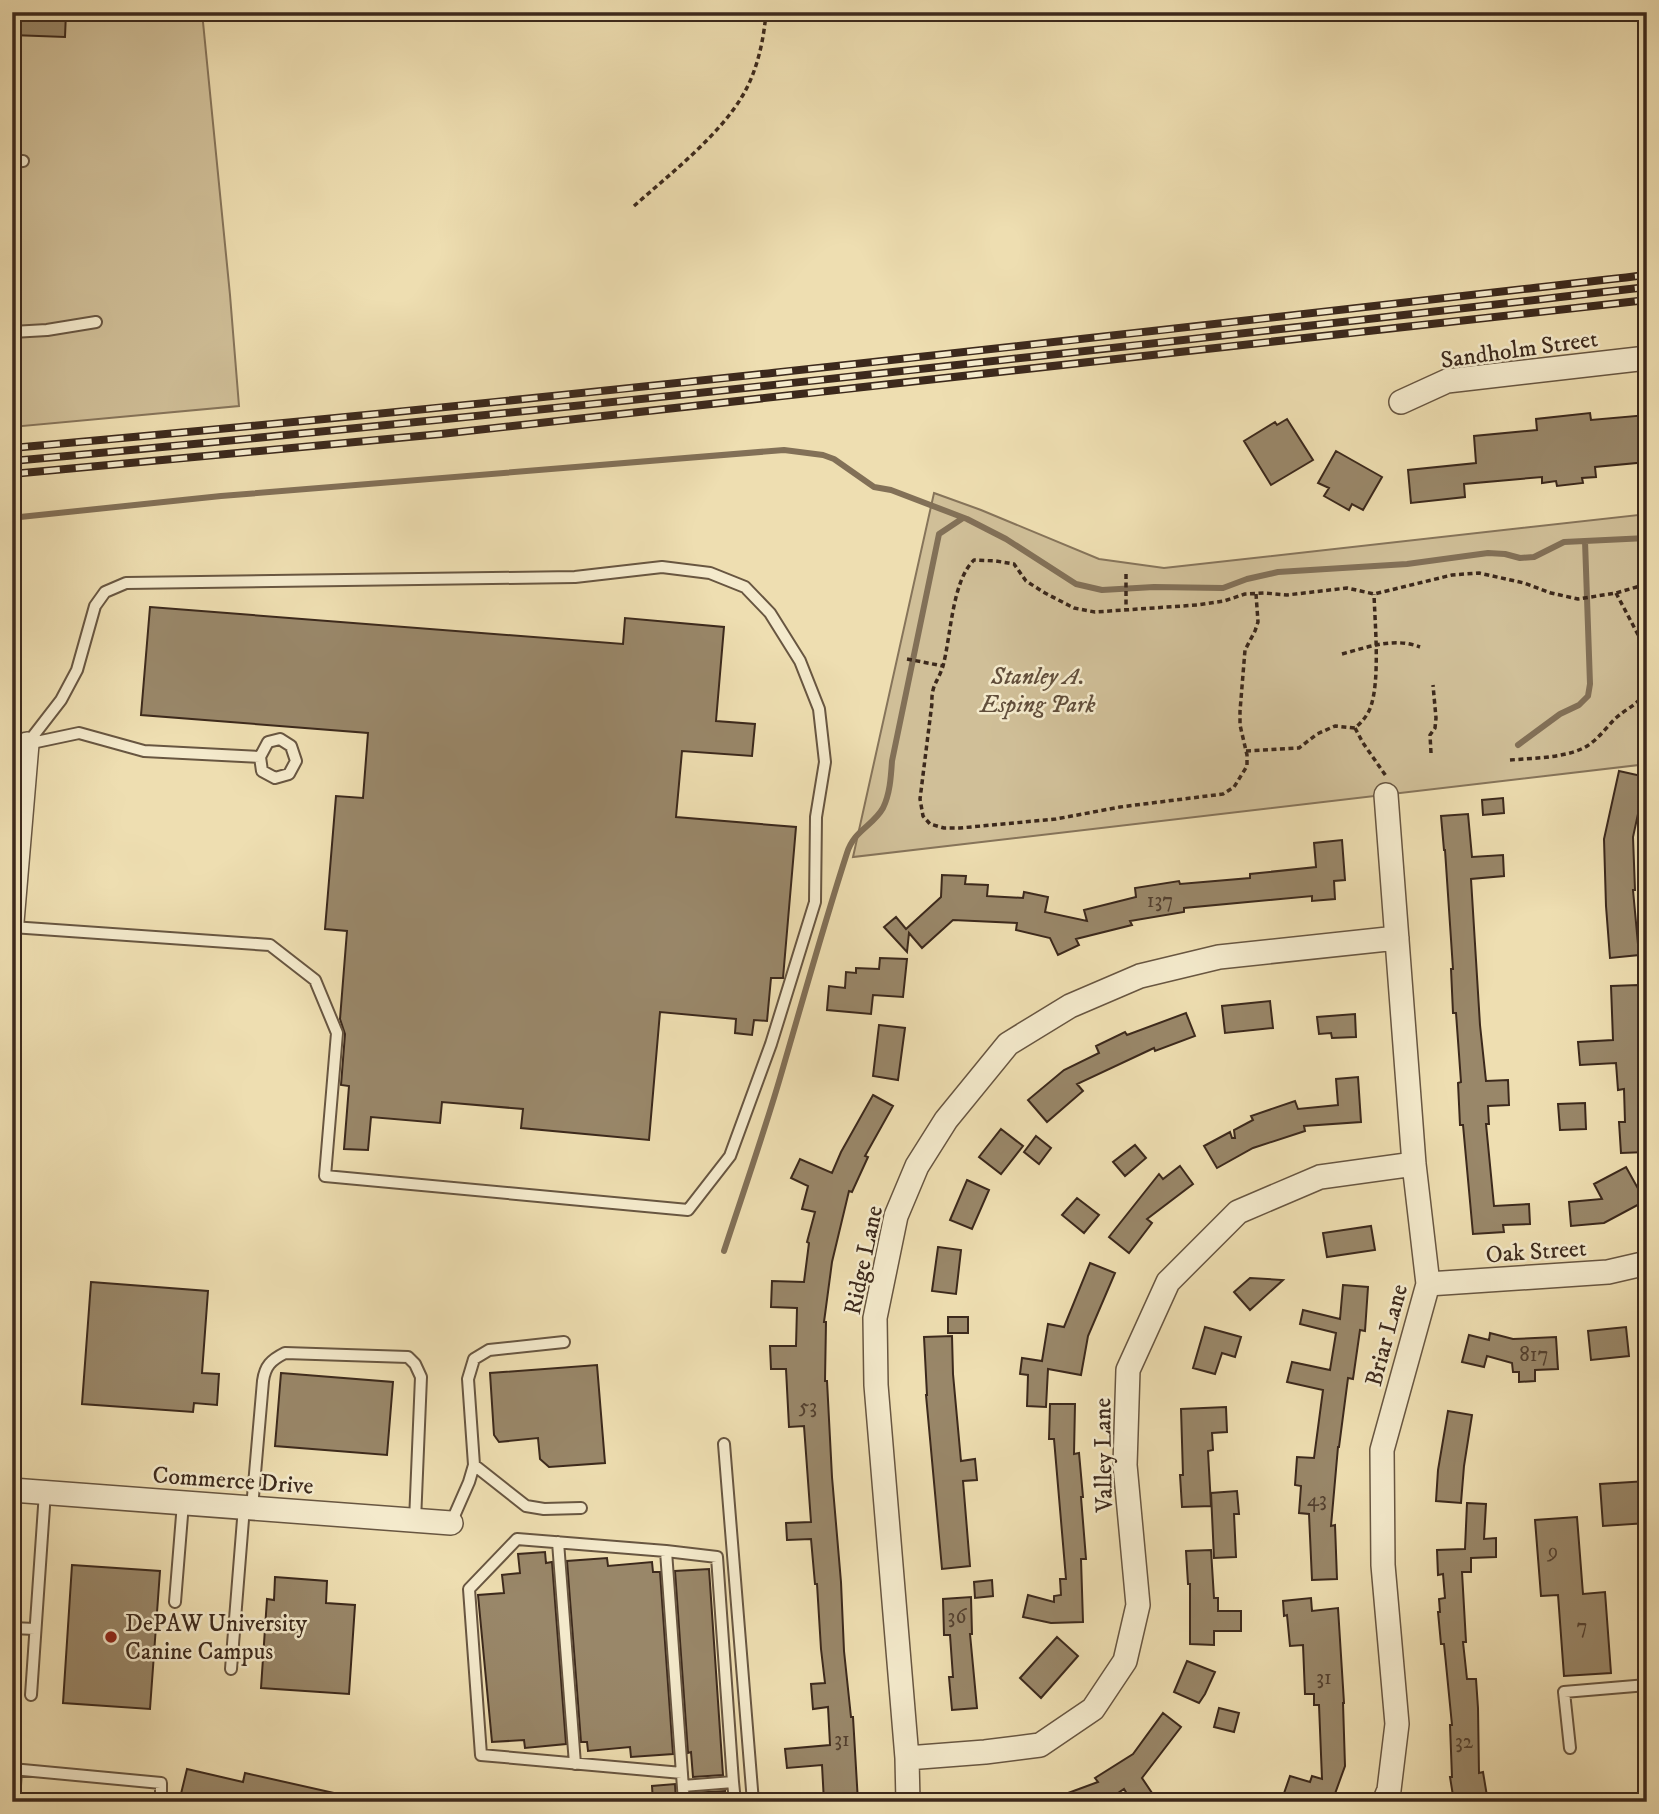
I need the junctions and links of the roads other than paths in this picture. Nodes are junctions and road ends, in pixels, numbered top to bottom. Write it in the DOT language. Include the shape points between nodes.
graph roads {
  1 [pos="96,322"];
  2 [pos="12,332"];
  3 [pos="1647,358"];
  4 [pos="1401,402"];
  5 [pos="27,744"];
  6 [pos="260,757"];
  7 [pos="1386,785"];
  8 [pos="12,924"];
  9 [pos="1396,938"];
  10 [pos="1414,1164"];
  11 [pos="1647,1263"];
  12 [pos="1428,1284"];
  13 [pos="564,1342"];
  14 [pos="724,1444"];
  15 [pos="474,1465"];
  16 [pos="12,1490"];
  17 [pos="45,1492"];
  18 [pos="183,1503"];
  19 [pos="248,1508"];
  20 [pos="581,1508"];
  21 [pos="415,1521"];
  22 [pos="451,1523"];
  23 [pos="558,1542"];
  24 [pos="666,1551"];
  25 [pos="175,1602"];
  26 [pos="12,1628"];
  27 [pos="35,1629"];
  28 [pos="231,1670"];
  29 [pos="1647,1685"];
  30 [pos="31,1695"];
  31 [pos="1570,1748"];
  32 [pos="907,1758"];
  33 [pos="575,1763"];
  34 [pos="14,1769"];
  35 [pos="682,1773"];
  36 [pos="733,1782"];
  37 [pos="683,1786"];
  38 [pos="14,1802"];
  39 [pos="160,1802"];
  40 [pos="684,1802"];
  41 [pos="735,1802"];
  42 [pos="753,1802"];
  43 [pos="908,1802"];
  44 [pos="1384,1802"];
  1 -- 2 [label="lane"];
  3 -- 4 [label="street, Sandholm Street" via="1447,382"];
  5 -- 6 [label="lane" via="79,733 144,751"];
  5 -- 8 [label="street"];
  5 -- 8 [label="lane" via="78,670 96,606 105,592 126,583 575,577 662,567 710,573 745,587 771,613 800,661 819,709 825,762 816,817 815,902 730,1156 688,1210 325,1176 337,1033 315,980 270,945"];
  7 -- 9 [label="street, Briar Lane"];
  9 -- 10 [label="street, Briar Lane"];
  9 -- 32 [label="street, Ridge Lane" via="1219,957 1140,976 1070,1006 1008,1044 946,1120 918,1166 895,1216 875,1318 876,1385"];
  10 -- 12 [label="street, Briar Lane"];
  10 -- 32 [label="street, Valley Lane" via="1321,1177 1238,1212 1168,1282 1128,1370 1125,1465 1138,1605 1125,1661 1093,1709 1040,1745"];
  11 -- 12 [label="street, Oak Street" via="1608,1272"];
  12 -- 44 [label="street, Briar Lane" via="1382,1450 1383,1565 1397,1724"];
  13 -- 15 [label="lane" via="489,1350 474,1359 468,1379"];
  14 -- 42 [label="lane"];
  15 -- 20 [label="lane" via="526,1506"];
  15 -- 22 [label="lane"];
  16 -- 17 [label="street, Commerce Drive"];
  17 -- 18 [label="street, Commerce Drive"];
  17 -- 27 [label="lane"];
  18 -- 19 [label="street, Commerce Drive"];
  18 -- 25 [label="lane"];
  19 -- 21 [label="street, Commerce Drive"];
  19 -- 21 [label="lane" via="262,1381 274,1358 285,1353 408,1357 421,1377"];
  19 -- 28 [label="lane"];
  21 -- 22 [label="street, Commerce Drive"];
  23 -- 24 [label="lane"];
  23 -- 33 [label="lane"];
  23 -- 33 [label="lane" via="517,1539 469,1588 481,1755"];
  24 -- 35 [label="lane"];
  24 -- 36 [label="lane" via="717,1557"];
  26 -- 27 [label="lane"];
  27 -- 30 [label="lane"];
  29 -- 31 [label="lane" via="1564,1692"];
  32 -- 43 [label="street, Ridge Lane"];
  33 -- 35 [label="lane"];
  34 -- 38 [label="lane"];
  34 -- 39 [label="lane" via="161,1783"];
  35 -- 37 [label="lane"];
  36 -- 37 [label="lane"];
  36 -- 41 [label="lane"];
  37 -- 40 [label="lane"];
}
